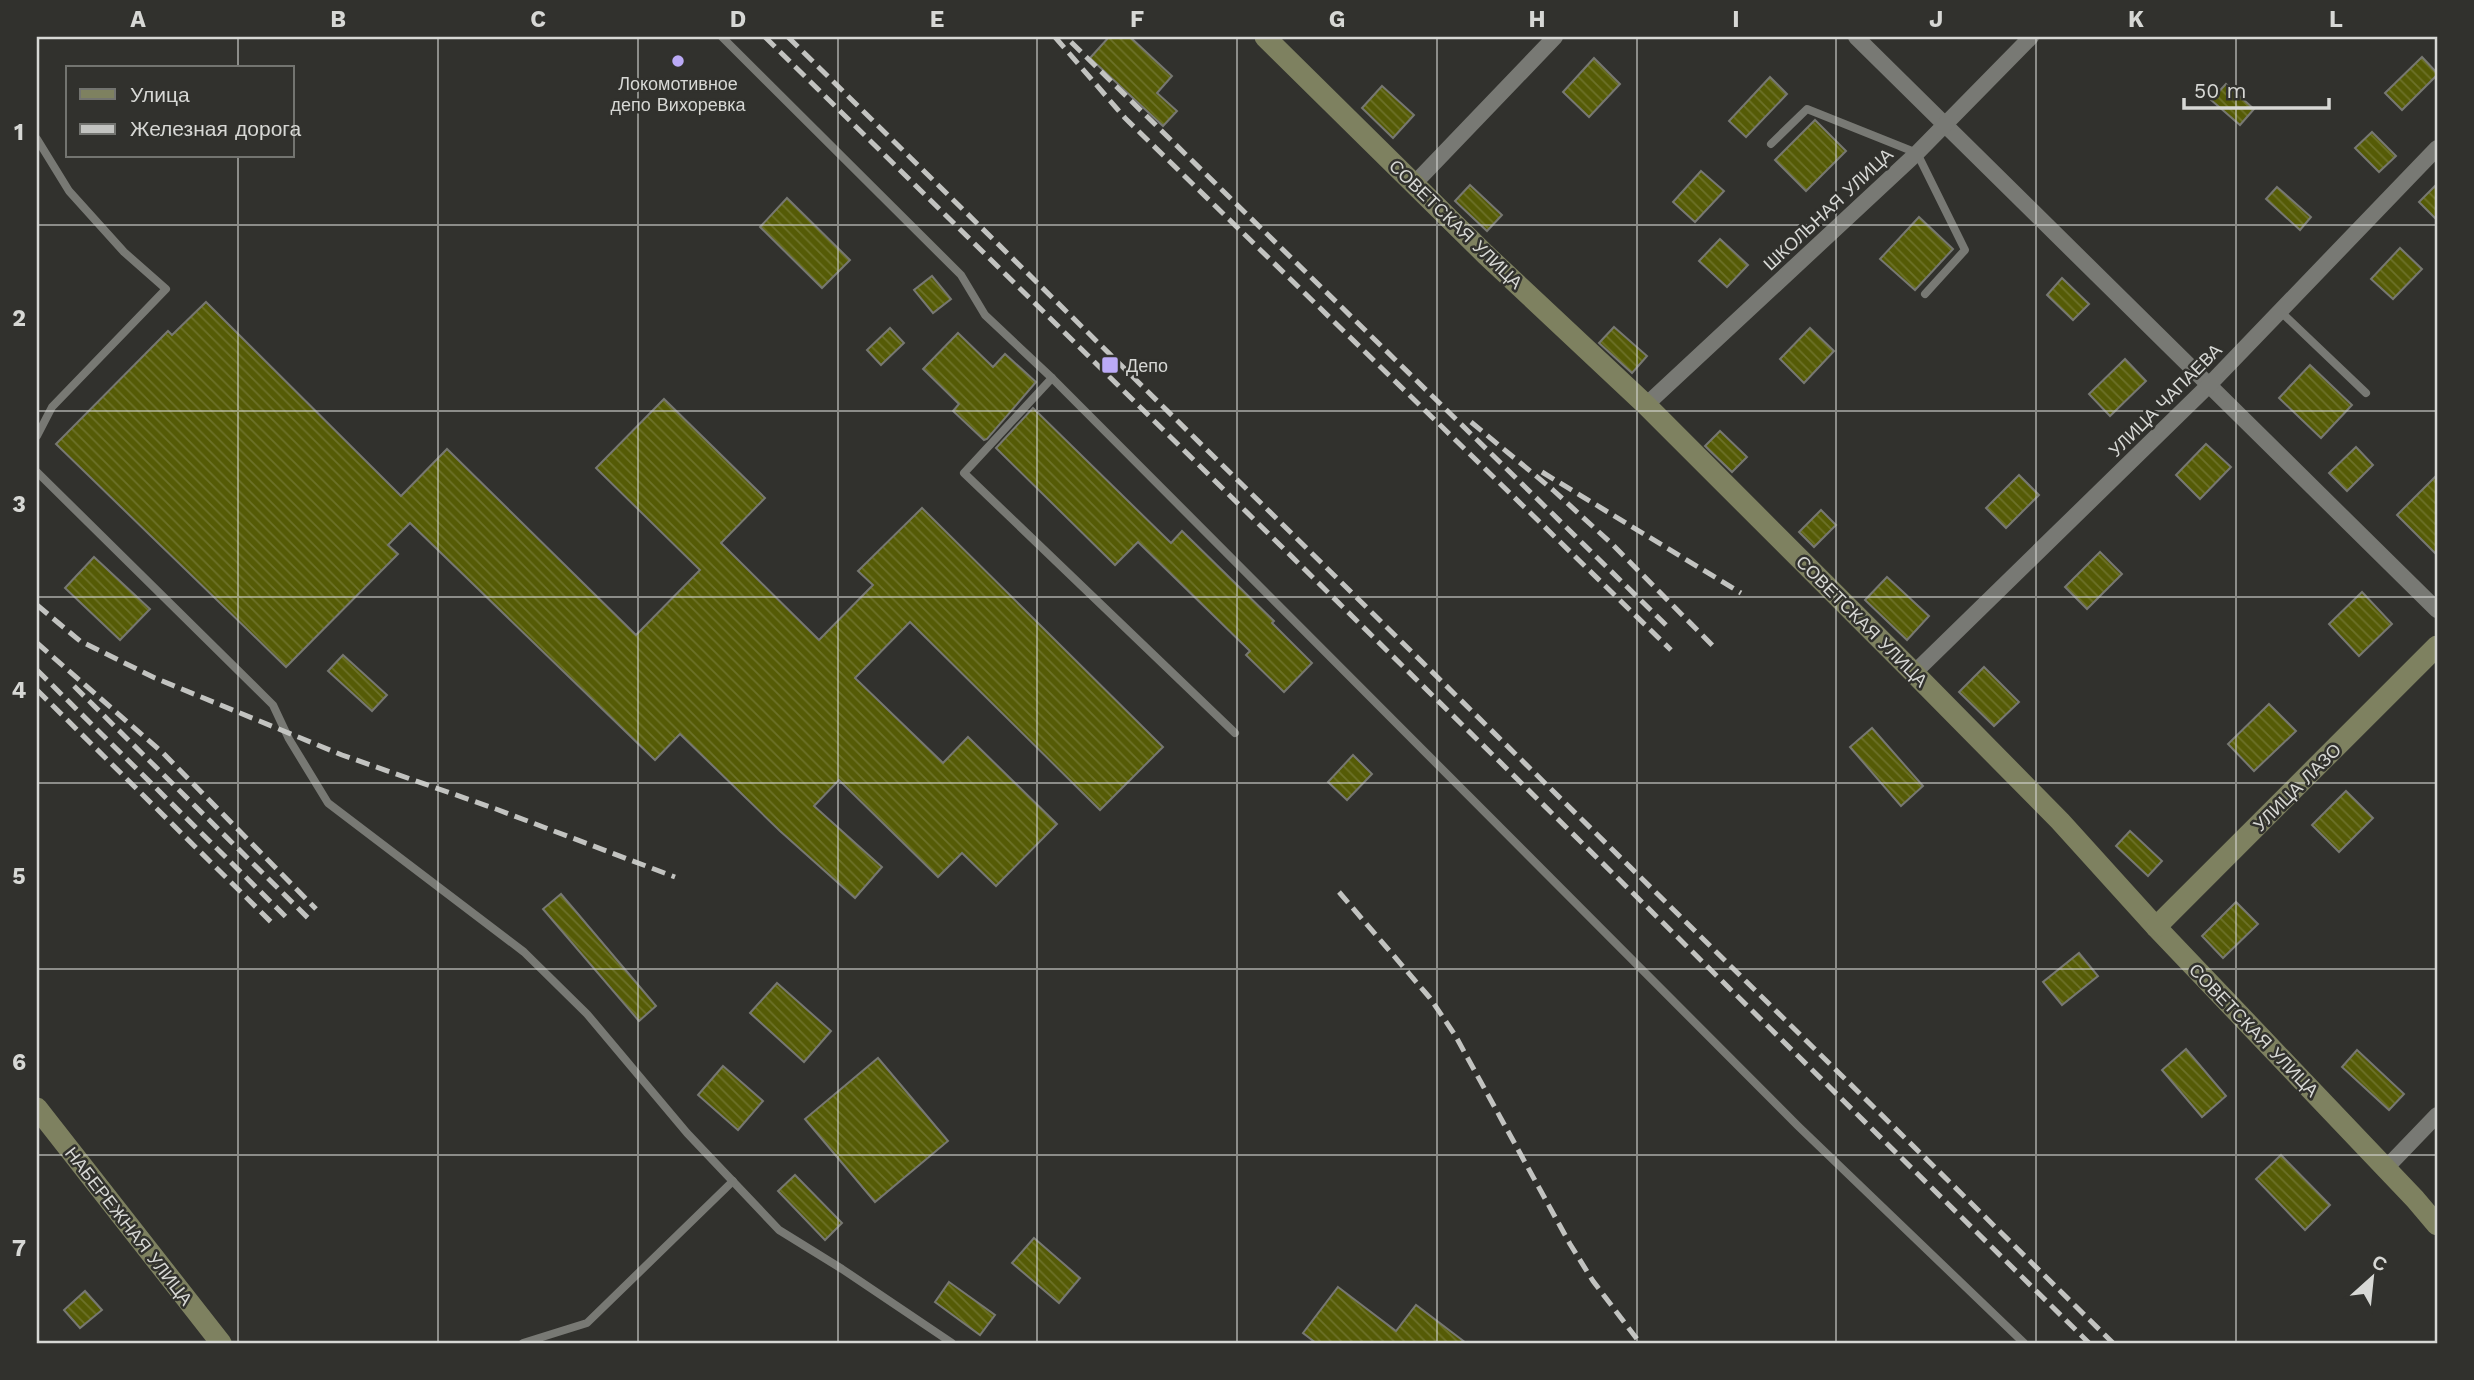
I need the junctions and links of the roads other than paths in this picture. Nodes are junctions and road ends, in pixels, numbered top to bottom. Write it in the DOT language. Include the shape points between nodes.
graph roads {
  1 [pos="722,37"];
  2 [pos="1265,37"];
  3 [pos="1555,37"];
  4 [pos="1856,37"];
  5 [pos="2031,37"];
  6 [pos="1945,125"];
  7 [pos="37,139"];
  8 [pos="1771,144"];
  9 [pos="2437,148"];
  10 [pos="1917,153"];
  11 [pos="1414,184"];
  12 [pos="1926,294"];
  13 [pos="2280,311"];
  14 [pos="1052,378"];
  15 [pos="2209,385"];
  16 [pos="2366,393"];
  17 [pos="1646,405"];
  18 [pos="37,436"];
  19 [pos="37,472"];
  20 [pos="2437,610"];
  21 [pos="2437,646"];
  22 [pos="1914,673"];
  23 [pos="1235,733"];
  24 [pos="2156,927"];
  25 [pos="37,1108"];
  26 [pos="2437,1115"];
  27 [pos="2386,1168"];
  28 [pos="733,1181"];
  29 [pos="2437,1225"];
  30 [pos="221,1343"];
  31 [pos="523,1343"];
  32 [pos="952,1343"];
  33 [pos="2024,1343"];
  1 -- 14 [label="lane" via="961,275 985,314"];
  2 -- 11 [label="street, СОВЕТСКАЯ УЛИЦА"];
  3 -- 11 [label="street"];
  4 -- 6 [label="street"];
  5 -- 6 [label="street, ШКОЛЬНАЯ УЛИЦА"];
  6 -- 10 [label="street, ШКОЛЬНАЯ УЛИЦА"];
  6 -- 15 [label="street"];
  7 -- 18 [label="lane" via="69,191 124,252 166,289 52,407"];
  8 -- 10 [label="lane" via="1807,109"];
  9 -- 13 [label="street, УЛИЦА ЧАПАЕВА"];
  10 -- 12 [label="lane" via="1965,250"];
  10 -- 17 [label="street, ШКОЛЬНАЯ УЛИЦА"];
  11 -- 17 [label="street, СОВЕТСКАЯ УЛИЦА"];
  13 -- 15 [label="street, УЛИЦА ЧАПАЕВА"];
  13 -- 16 [label="lane"];
  14 -- 23 [label="lane" via="964,472"];
  14 -- 33 [label="lane" via="1798,1126"];
  15 -- 20 [label="street"];
  15 -- 22 [label="street, УЛИЦА ЧАПАЕВА"];
  17 -- 22 [label="street, СОВЕТСКАЯ УЛИЦА"];
  19 -- 28 [label="lane" via="273,705 328,803 524,952 587,1014"];
  21 -- 24 [label="street, УЛИЦА ЛАЗО"];
  22 -- 24 [label="street, СОВЕТСКАЯ УЛИЦА" via="2060,821"];
  24 -- 27 [label="street, СОВЕТСКАЯ УЛИЦА"];
  25 -- 30 [label="street, НАБЕРЕЖНАЯ УЛИЦА"];
  26 -- 27 [label="street"];
  27 -- 29 [label="street, СОВЕТСКАЯ УЛИЦА"];
  28 -- 31 [label="lane" via="587,1323"];
  28 -- 32 [label="lane" via="779,1230"];
}
